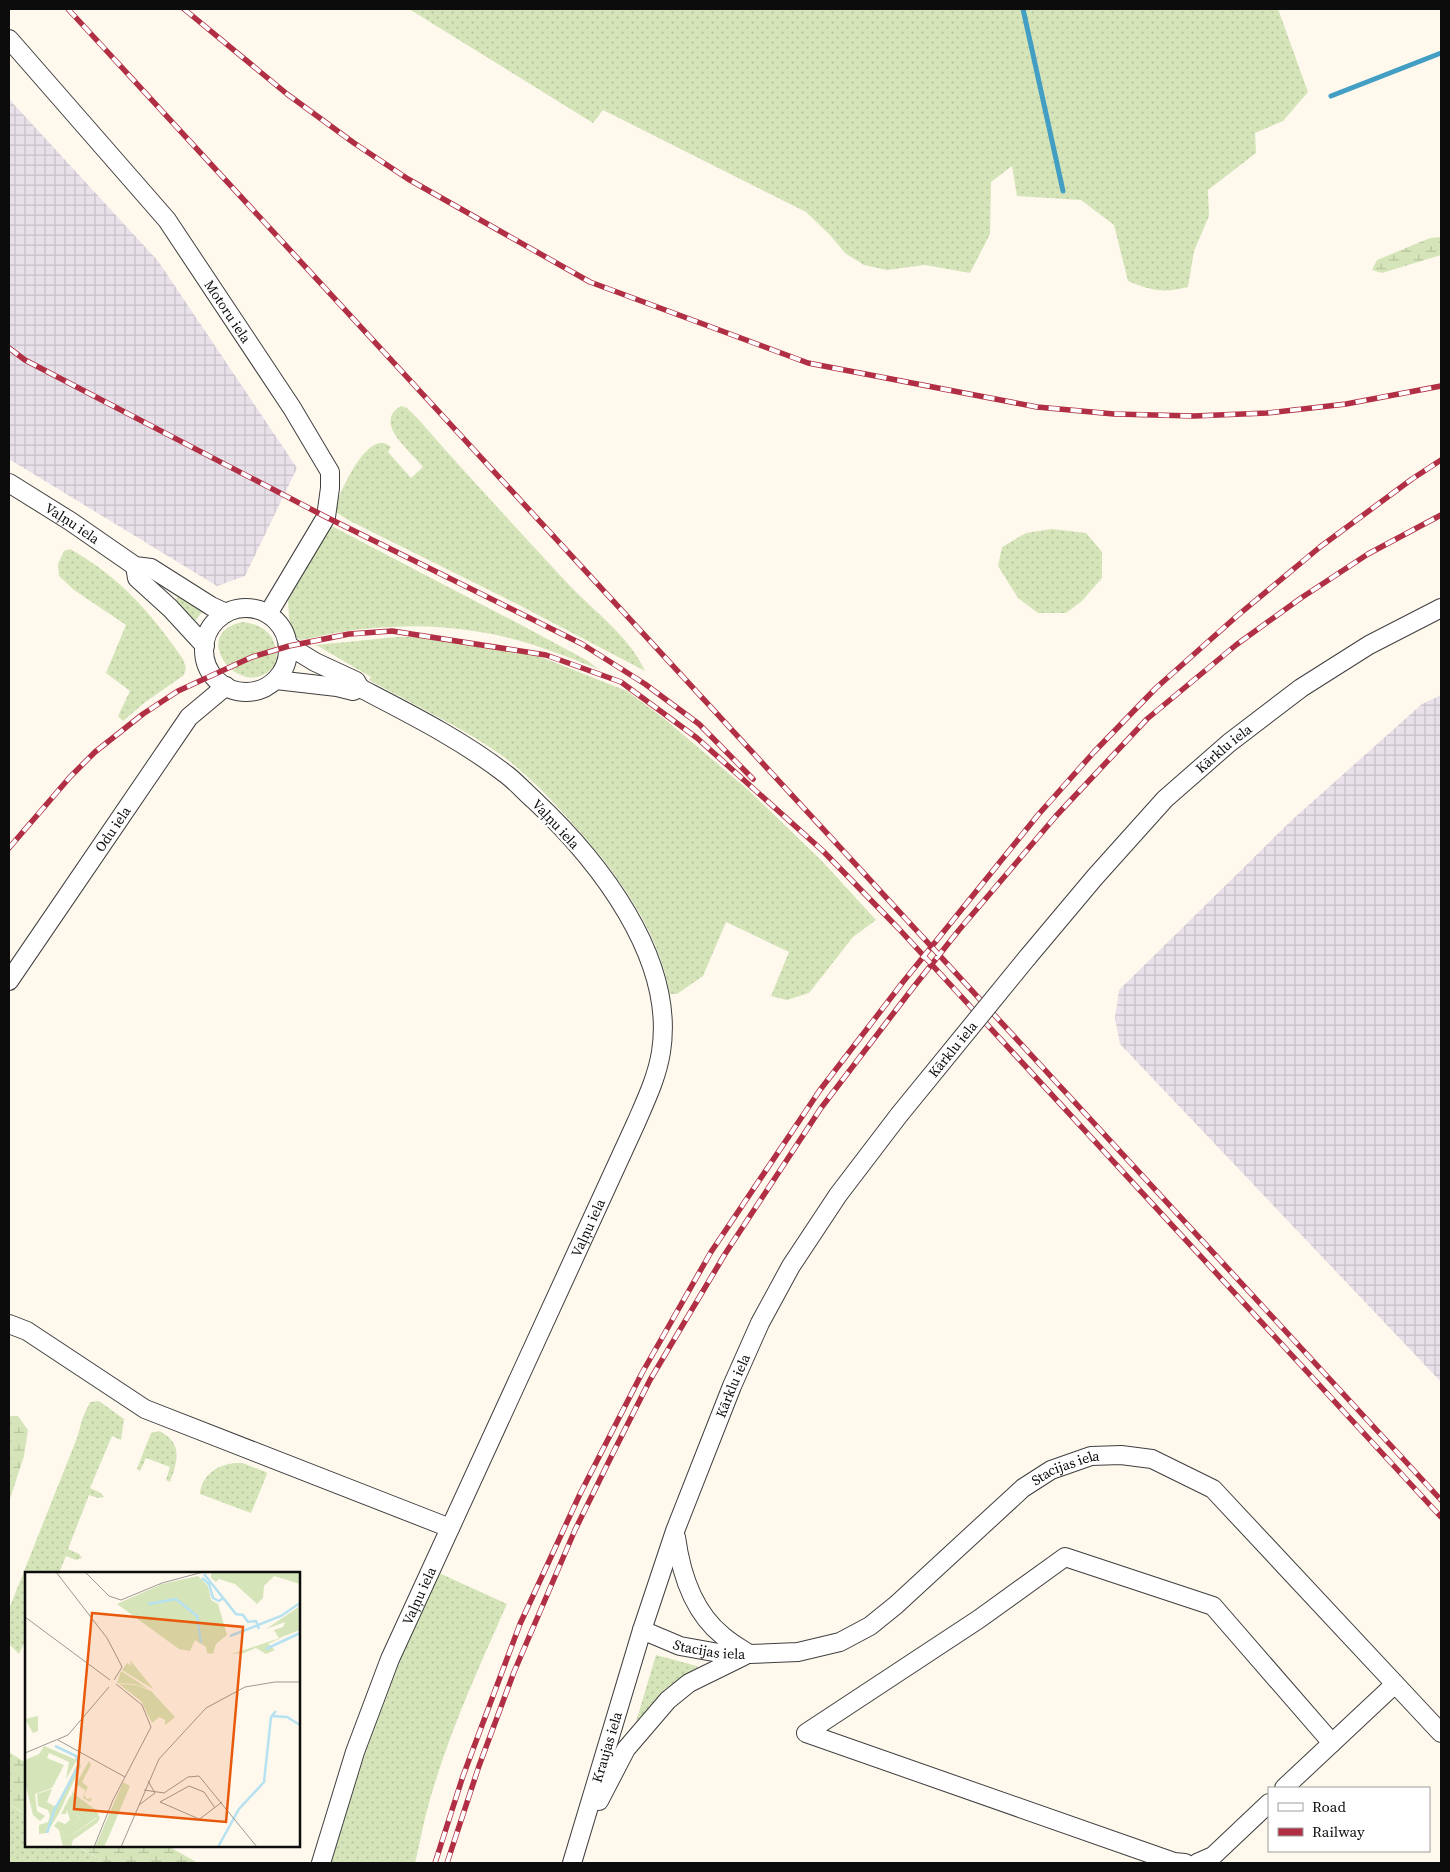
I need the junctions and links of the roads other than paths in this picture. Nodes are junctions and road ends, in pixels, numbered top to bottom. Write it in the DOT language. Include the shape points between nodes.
graph roads {
  1 [pos="9,39"];
  2 [pos="9,483"];
  3 [pos="135,566"];
  4 [pos="1441,608"];
  5 [pos="226,613"];
  6 [pos="268,614"];
  7 [pos="205,646"];
  8 [pos="288,646"];
  9 [pos="276,680"];
  10 [pos="226,686"];
  11 [pos="360,688"];
  12 [pos="9,981"];
  13 [pos="9,1324"];
  14 [pos="450,1528"];
  15 [pos="675,1531"];
  16 [pos="642,1630"];
  17 [pos="749,1654"];
  18 [pos="1396,1684"];
  19 [pos="1441,1733"];
  20 [pos="1332,1743"];
  21 [pos="1285,1787"];
  22 [pos="1268,1804"];
  23 [pos="579,1839"];
  24 [pos="321,1863"];
  25 [pos="572,1863"];
  26 [pos="1185,1863"];
  27 [pos="1197,1863"];
  1 -- 6 [label="street, Motoru iela" via="167,220 292,408 330,472 326,517"];
  2 -- 3 [label="street, Vaļņu iela"];
  3 -- 5 [label="street" via="151,568"];
  3 -- 7 [label="street" via="137,578"];
  4 -- 15 [label="street, Kārklu iela, bridge" via="1369,645 1301,688 1229,743 1165,799 1095,877 899,1115 838,1195 791,1266 760,1323 732,1386"];
  5 -- 6 [label="street" via="254,608"];
  5 -- 7 [label="street" via="215,621"];
  6 -- 8 [label="street" via="285,633"];
  7 -- 10 [label="street" via="208,666"];
  8 -- 9 [label="street" via="288,658"];
  8 -- 11 [label="street" via="356,681"];
  9 -- 10 [label="street" via="265,688 252,691 238,691"];
  9 -- 11 [label="street" via="337,686 354,692"];
  10 -- 12 [label="street, Odu iela" via="189,717"];
  11 -- 14 [label="street, Vaļņu iela" via="468,748 507,775 560,825 599,872 625,911 643,944 661,1000 661,1052 651,1089"];
  13 -- 14 [label="street" via="27,1331 145,1409"];
  14 -- 24 [label="street, Vaļņu iela" via="390,1659 355,1752"];
  15 -- 16 [label="street, Kārklu iela"];
  15 -- 17 [label="street" via="679,1561 688,1588 706,1620"];
  16 -- 17 [label="street, Stacijas iela" via="680,1646"];
  16 -- 23 [label="street, Kraujas iela"];
  17 -- 18 [label="street, Stacijas iela" via="798,1652 840,1642 870,1626 1023,1488 1051,1470 1091,1456 1121,1455 1152,1459 1213,1489"];
  17 -- 23 [label="street" via="689,1683 668,1700 626,1749"];
  18 -- 19 [label="street, Stacijas iela"];
  18 -- 20 [label="street"];
  20 -- 21 [label="street"];
  20 -- 26 [label="street" via="1213,1606 1065,1556 980,1618 806,1733 1174,1862"];
  22 -- 27 [label="street" via="1213,1856"];
  23 -- 25 [label="street, Kraujas iela"];
}
